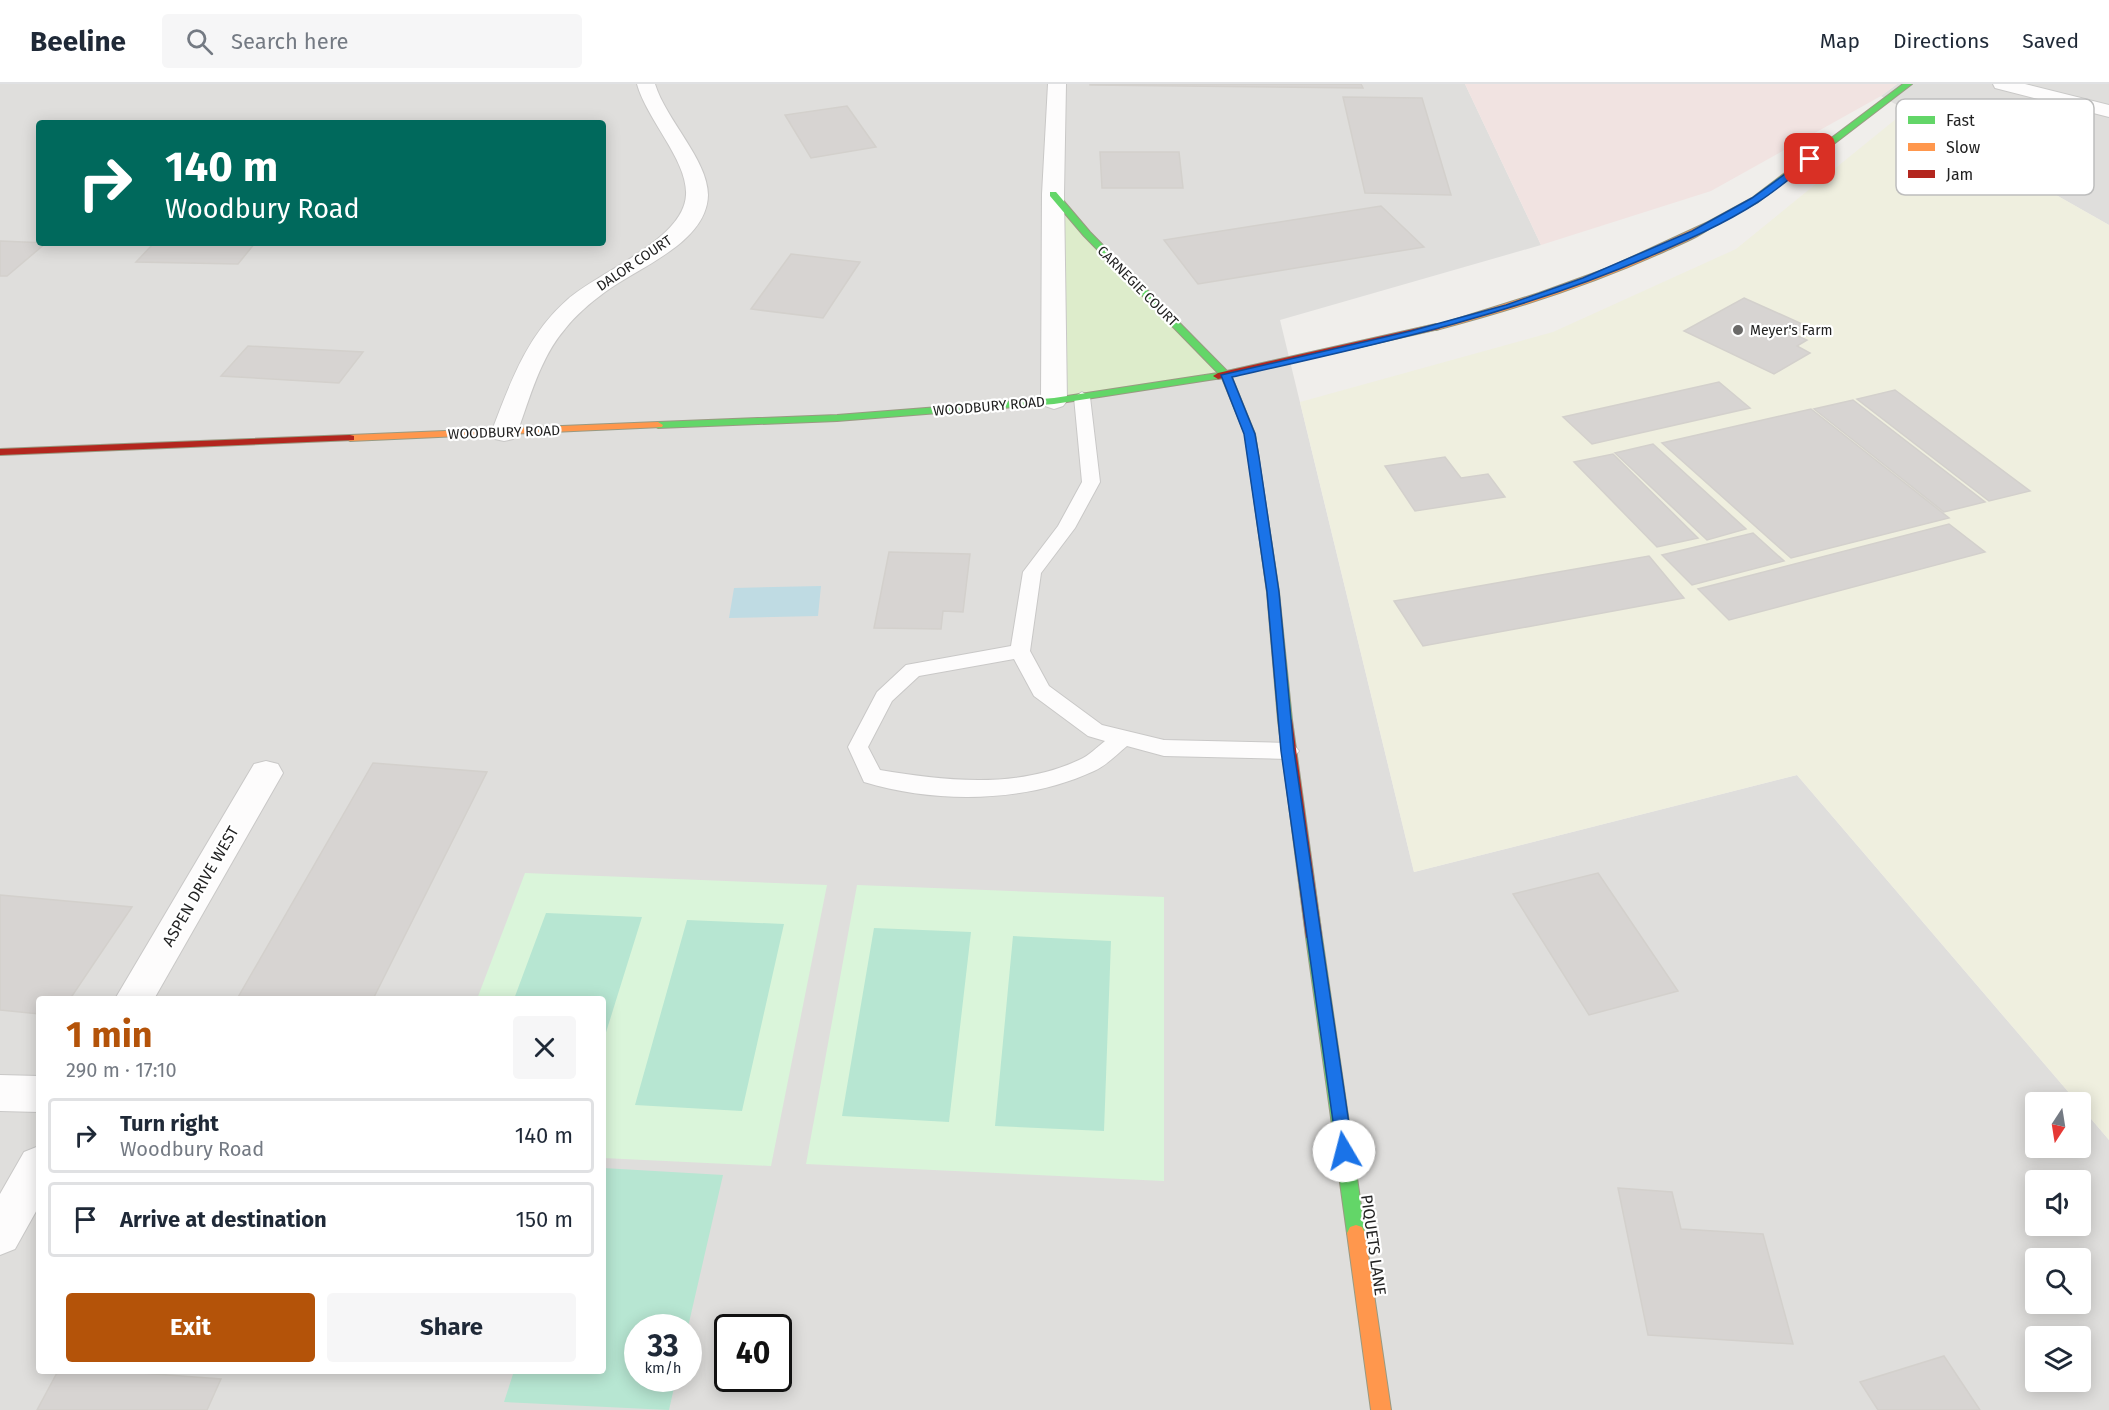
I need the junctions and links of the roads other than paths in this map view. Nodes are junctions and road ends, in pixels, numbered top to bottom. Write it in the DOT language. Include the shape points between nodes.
graph roads {
  1 [pos="646,84"];
  2 [pos="1057,84"];
  3 [pos="1908,84"];
  4 [pos="2002,84"];
  5 [pos="2061,99"];
  6 [pos="2094,107"];
  7 [pos="2109,111"];
  8 [pos="1053,194"];
  9 [pos="1226,375"];
  10 [pos="1082,397"];
  11 [pos="1054,401"];
  12 [pos="504,433"];
  13 [pos="0,452"];
  14 [pos="1020,651"];
  15 [pos="1124,738"];
  16 [pos="1288,751"];
  17 [pos="266,773"];
  18 [pos="136,996"];
  19 [pos="0,1093"];
  20 [pos="36,1094"];
  21 [pos="36,1170"];
  22 [pos="0,1235"];
  23 [pos="1381,1410"];
  1 -- 12 [label="street, DALOR COURT" via="657,117 692,168 698,196 693,211 666,244 598,286 550,332"];
  2 -- 8 [label="street"];
  3 -- 9 [label="main road, WOODBURY ROAD" via="1755,200 1633,261 1509,307 1413,334"];
  4 -- 5 [label="street"];
  6 -- 7 [label="street"];
  8 -- 9 [label="main road, CARNEGIE COURT" via="1087,234"];
  8 -- 11 [label="street"];
  9 -- 10 [label="main road, WOODBURY ROAD"];
  9 -- 16 [label="main road, PIQUETS LANE" via="1250,434 1273,592"];
  10 -- 11 [label="main road, WOODBURY ROAD"];
  10 -- 14 [label="lane" via="1091,482 1066,528 1032,572"];
  11 -- 12 [label="main road, WOODBURY ROAD" via="837,418"];
  12 -- 13 [label="main road, WOODBURY ROAD"];
  14 -- 15 [label="lane" via="1041,691 1095,731"];
  14 -- 15 [label="lane" via="913,670 884,697 858,747 872,776 938,788 1027,785 1088,765"];
  15 -- 16 [label="lane" via="1164,748"];
  16 -- 23 [label="main road, PIQUETS LANE"];
  17 -- 18 [label="street, ASPEN DRIVE WEST"];
  19 -- 20 [label="street"];
  21 -- 22 [label="street"];
}
